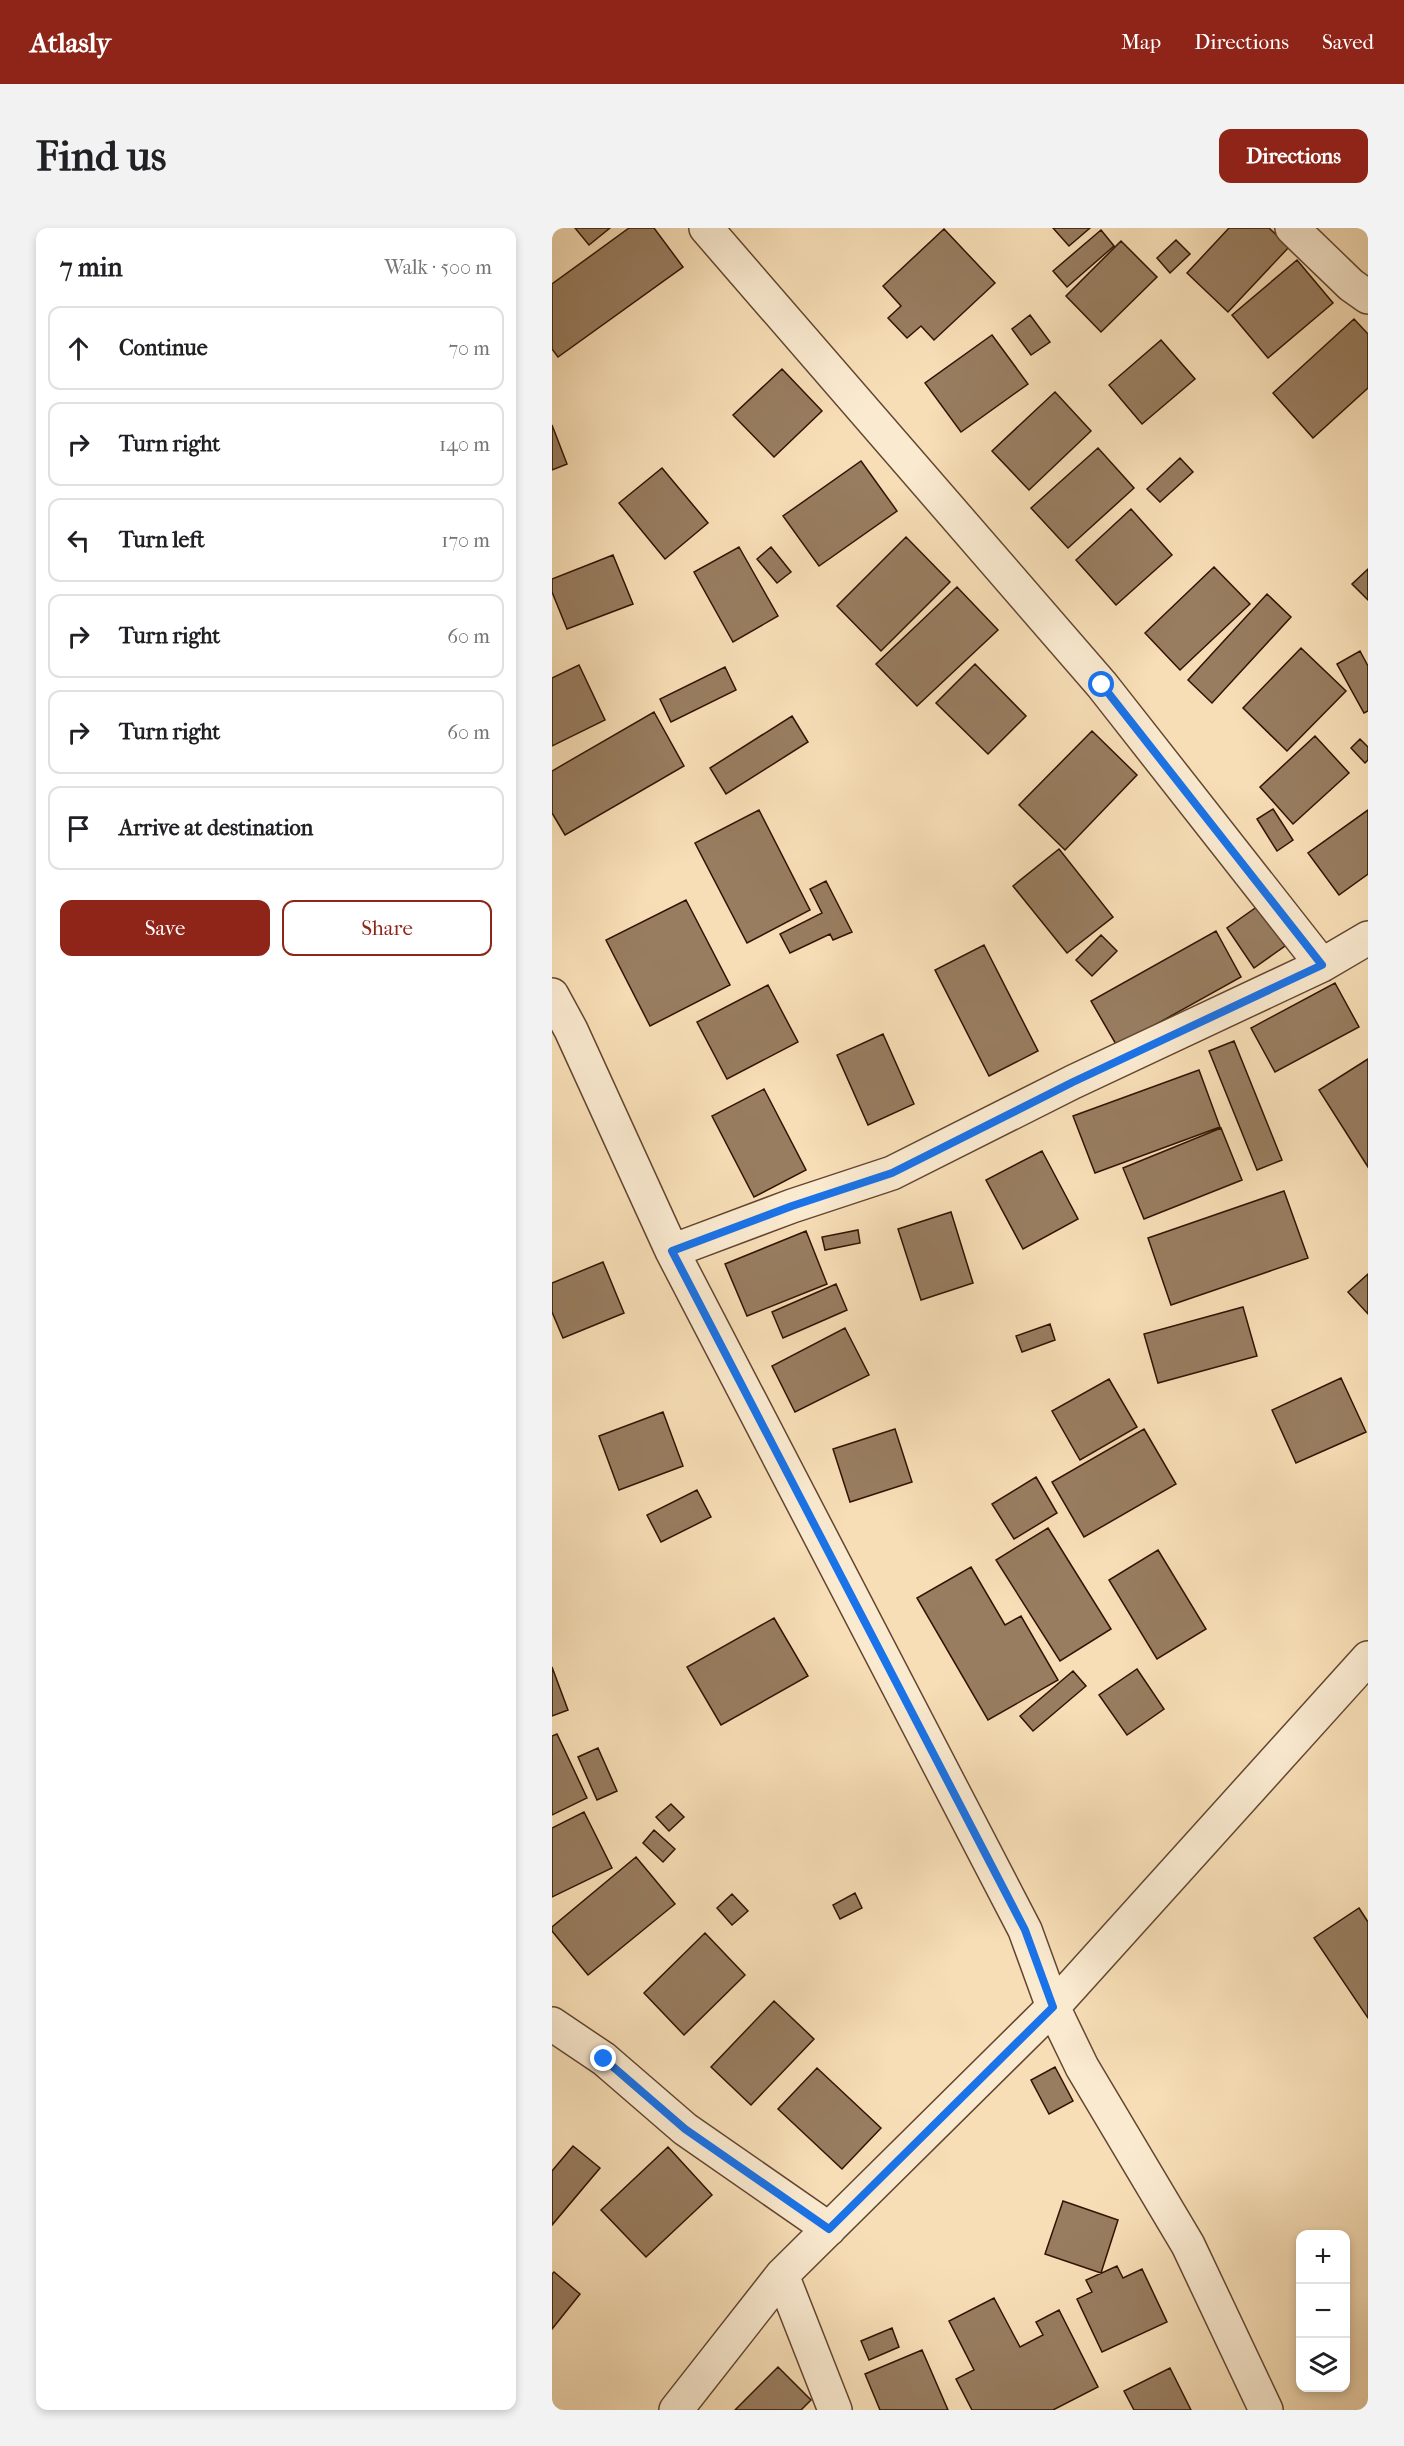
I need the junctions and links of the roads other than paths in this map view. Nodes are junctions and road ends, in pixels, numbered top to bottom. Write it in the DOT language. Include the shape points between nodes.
graph roads {
  1 [pos="706,228"];
  2 [pos="1292,228"];
  3 [pos="1368,297"];
  4 [pos="1368,938"];
  5 [pos="1322,965"];
  6 [pos="552,995"];
  7 [pos="672,1251"];
  8 [pos="1368,1658"];
  9 [pos="1053,2007"];
  10 [pos="552,2024"];
  11 [pos="829,2229"];
  12 [pos="782,2276"];
  13 [pos="676,2410"];
  14 [pos="835,2410"];
  15 [pos="1266,2410"];
  1 -- 5 [label="street" via="1102,685"];
  2 -- 3 [label="street"];
  4 -- 5 [label="street"];
  5 -- 7 [label="street" via="1073,1082 892,1173"];
  6 -- 7 [label="street"];
  7 -- 9 [label="street" via="1025,1930"];
  8 -- 9 [label="street"];
  9 -- 11 [label="street"];
  9 -- 15 [label="street" via="1082,2067 1188,2245"];
  10 -- 11 [label="street" via="604,2059 685,2129"];
  11 -- 12 [label="street"];
  12 -- 13 [label="street"];
  12 -- 14 [label="street"];
}
